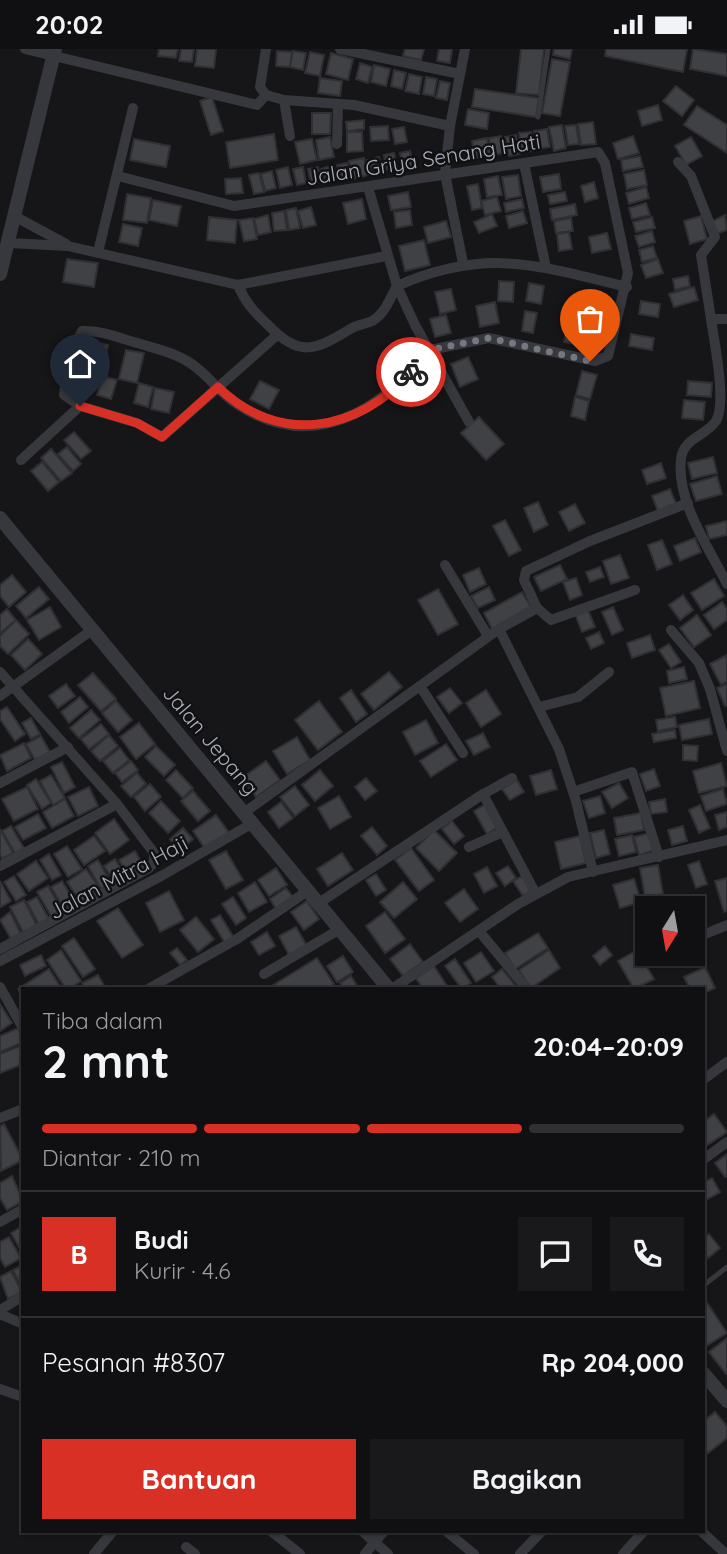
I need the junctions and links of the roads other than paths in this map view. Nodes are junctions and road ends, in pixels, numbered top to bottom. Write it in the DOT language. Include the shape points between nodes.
graph roads {
  1 [pos="24,49"];
  2 [pos="266,49"];
  3 [pos="340,49"];
  4 [pos="465,49"];
  5 [pos="548,49"];
  6 [pos="54,53"];
  7 [pos="460,73"];
  8 [pos="266,95"];
  9 [pos="284,100"];
  10 [pos="338,104"];
  11 [pos="134,108"];
  12 [pos="538,117"];
  13 [pos="450,126"];
  14 [pos="290,136"];
  15 [pos="337,144"];
  16 [pos="678,162"];
  17 [pos="524,163"];
  18 [pos="445,174"];
  19 [pos="118,176"];
  20 [pos="368,187"];
  21 [pos="16,217"];
  22 [pos="9,243"];
  23 [pos="68,246"];
  24 [pos="98,251"];
  25 [pos="386,256"];
  26 [pos="463,263"];
  27 [pos="546,268"];
  28 [pos="0,274"];
  29 [pos="238,285"];
  30 [pos="397,286"];
  31 [pos="627,287"];
  32 [pos="711,319"];
  33 [pos="727,319"];
  34 [pos="276,336"];
  35 [pos="430,350"];
  36 [pos="218,387"];
  37 [pos="723,391"];
  38 [pos="80,406"];
  39 [pos="470,422"];
  40 [pos="21,460"];
  41 [pos="688,503"];
  42 [pos="0,519"];
  43 [pos="445,565"];
  44 [pos="727,584"];
  45 [pos="635,590"];
  46 [pos="537,608"];
  47 [pos="499,629"];
  48 [pos="671,629"];
  49 [pos="92,630"];
  50 [pos="488,636"];
  51 [pos="0,672"];
  52 [pos="609,672"];
  53 [pos="420,686"];
  54 [pos="13,688"];
  55 [pos="0,696"];
  56 [pos="539,707"];
  57 [pos="68,747"];
  58 [pos="727,751"];
  59 [pos="463,753"];
  60 [pos="512,778"];
  61 [pos="0,783"];
  62 [pos="573,792"];
  63 [pos="483,794"];
  64 [pos="117,804"];
  65 [pos="249,818"];
  66 [pos="503,832"];
  67 [pos="726,842"];
  68 [pos="469,847"];
  69 [pos="659,857"];
  70 [pos="0,866"];
  71 [pos="593,873"];
  72 [pos="309,890"];
  73 [pos="536,894"];
  74 [pos="320,903"];
  75 [pos="727,925"];
  76 [pos="340,929"];
  77 [pos="479,932"];
  78 [pos="705,934"];
  79 [pos="0,949"];
  80 [pos="0,961"];
  81 [pos="264,974"];
  82 [pos="0,987"];
  83 [pos="152,987"];
  84 [pos="388,987"];
  85 [pos="393,987"];
  86 [pos="525,987"];
  87 [pos="21,1024"];
  88 [pos="727,1062"];
  89 [pos="705,1078"];
  90 [pos="21,1110"];
  91 [pos="0,1118"];
  92 [pos="727,1142"];
  93 [pos="705,1158"];
  94 [pos="21,1210"];
  95 [pos="0,1222"];
  96 [pos="727,1268"];
  97 [pos="705,1284"];
  98 [pos="21,1297"];
  99 [pos="0,1312"];
  100 [pos="21,1323"];
  101 [pos="705,1375"];
  102 [pos="0,1389"];
  103 [pos="21,1396"];
  104 [pos="726,1400"];
  105 [pos="111,1533"];
  106 [pos="274,1533"];
  107 [pos="364,1533"];
  108 [pos="382,1533"];
  109 [pos="448,1533"];
  110 [pos="540,1533"];
  111 [pos="642,1533"];
  112 [pos="703,1533"];
  113 [pos="375,1543"];
  114 [pos="623,1553"];
  115 [pos="94,1554"];
  116 [pos="300,1554"];
  117 [pos="365,1554"];
  118 [pos="388,1554"];
  119 [pos="474,1554"];
  120 [pos="520,1554"];
  121 [pos="726,1554"];
  1 -- 6 [label="street"];
  2 -- 8 [label="street" via="260,87"];
  3 -- 7 [label="street"];
  4 -- 7 [label="street"];
  5 -- 12 [label="lane"];
  6 -- 8 [label="street" via="257,105"];
  6 -- 21 [label="street"];
  7 -- 13 [label="street"];
  8 -- 9 [label="street"];
  9 -- 10 [label="street"];
  9 -- 14 [label="street"];
  10 -- 13 [label="street"];
  10 -- 15 [label="street"];
  11 -- 19 [label="street"];
  13 -- 18 [label="street"];
  16 -- 32 [label="street" via="691,176 716,237 701,255"];
  17 -- 18 [label="street, Jalan Griya Senang Hati"];
  17 -- 27 [label="street"];
  17 -- 31 [label="street, Jalan Griya Senang Hati" via="598,152 606,163"];
  18 -- 20 [label="street, Jalan Griya Senang Hati"];
  18 -- 26 [label="street"];
  19 -- 20 [label="street, Jalan Griya Senang Hati" via="234,206"];
  19 -- 24 [label="street"];
  20 -- 25 [label="street"];
  21 -- 22 [label="street"];
  21 -- 23 [label="street"];
  22 -- 23 [label="street"];
  22 -- 28 [label="street"];
  23 -- 24 [label="street"];
  24 -- 29 [label="street"];
  25 -- 29 [label="street"];
  25 -- 30 [label="street"];
  26 -- 27 [label="street" via="501,261"];
  26 -- 30 [label="street"];
  27 -- 31 [label="street"];
  29 -- 34 [label="street" via="250,307"];
  30 -- 34 [label="street" via="382,313 332,342 298,347"];
  30 -- 35 [label="street"];
  31 -- 35 [label="street, Jalan Griya Senang Hati" via="608,356 603,359 590,361 489,338"];
  32 -- 33 [label="street"];
  32 -- 37 [label="street"];
  34 -- 36 [label="street"];
  35 -- 36 [label="street" via="384,398 342,421 276,421 235,403"];
  35 -- 39 [label="street"];
  36 -- 38 [label="street" via="162,437 137,423"];
  36 -- 38 [label="street" via="174,353 82,331 63,387 68,400"];
  37 -- 41 [label="street" via="716,422 693,438 682,454"];
  38 -- 40 [label="street"];
  41 -- 44 [label="street"];
  41 -- 46 [label="street" via="526,571 524,580"];
  42 -- 49 [label="street, Jalan Jepang"];
  43 -- 50 [label="street"];
  45 -- 46 [label="street" via="551,621"];
  46 -- 47 [label="street, Jalan Mitra Haji"];
  47 -- 50 [label="street, Jalan Mitra Haji"];
  47 -- 56 [label="street"];
  48 -- 58 [label="street" via="699,663"];
  49 -- 54 [label="street"];
  49 -- 65 [label="street, Jalan Jepang"];
  50 -- 53 [label="street, Jalan Mitra Haji"];
  51 -- 54 [label="street"];
  52 -- 56 [label="street" via="578,697"];
  53 -- 59 [label="street"];
  53 -- 65 [label="street, Jalan Mitra Haji"];
  54 -- 55 [label="street"];
  54 -- 57 [label="street"];
  56 -- 62 [label="street"];
  57 -- 61 [label="street"];
  57 -- 64 [label="street"];
  60 -- 63 [label="street"];
  62 -- 69 [label="street" via="632,772"];
  62 -- 71 [label="street"];
  63 -- 66 [label="street"];
  63 -- 74 [label="street"];
  64 -- 70 [label="street"];
  64 -- 79 [label="street" via="154,853 154,862"];
  65 -- 72 [label="street, Jalan Jepang"];
  65 -- 80 [label="street, Jalan Mitra Haji" via="174,870"];
  66 -- 68 [label="street"];
  66 -- 73 [label="street"];
  67 -- 69 [label="street"];
  69 -- 71 [label="street"];
  71 -- 73 [label="street" via="568,877"];
  72 -- 74 [label="street, Jalan Jepang"];
  72 -- 83 [label="street" via="237,939"];
  73 -- 77 [label="street"];
  74 -- 76 [label="street, Jalan Jepang"];
  75 -- 78 [label="street"];
  76 -- 81 [label="street"];
  76 -- 84 [label="street, Jalan Jepang"];
  77 -- 85 [label="street"];
  77 -- 86 [label="street"];
  82 -- 87 [label="street"];
  88 -- 89 [label="street"];
  90 -- 91 [label="street"];
  92 -- 93 [label="street"];
  94 -- 95 [label="street"];
  96 -- 97 [label="lane"];
  98 -- 99 [label="street"];
  99 -- 100 [label="street"];
  101 -- 104 [label="street"];
  102 -- 103 [label="street"];
  105 -- 115 [label="street"];
  106 -- 116 [label="street"];
  107 -- 113 [label="street"];
  108 -- 113 [label="street"];
  109 -- 119 [label="street"];
  110 -- 120 [label="street"];
  111 -- 114 [label="street"];
  112 -- 121 [label="street"];
  113 -- 117 [label="street"];
  113 -- 118 [label="street"];
}
